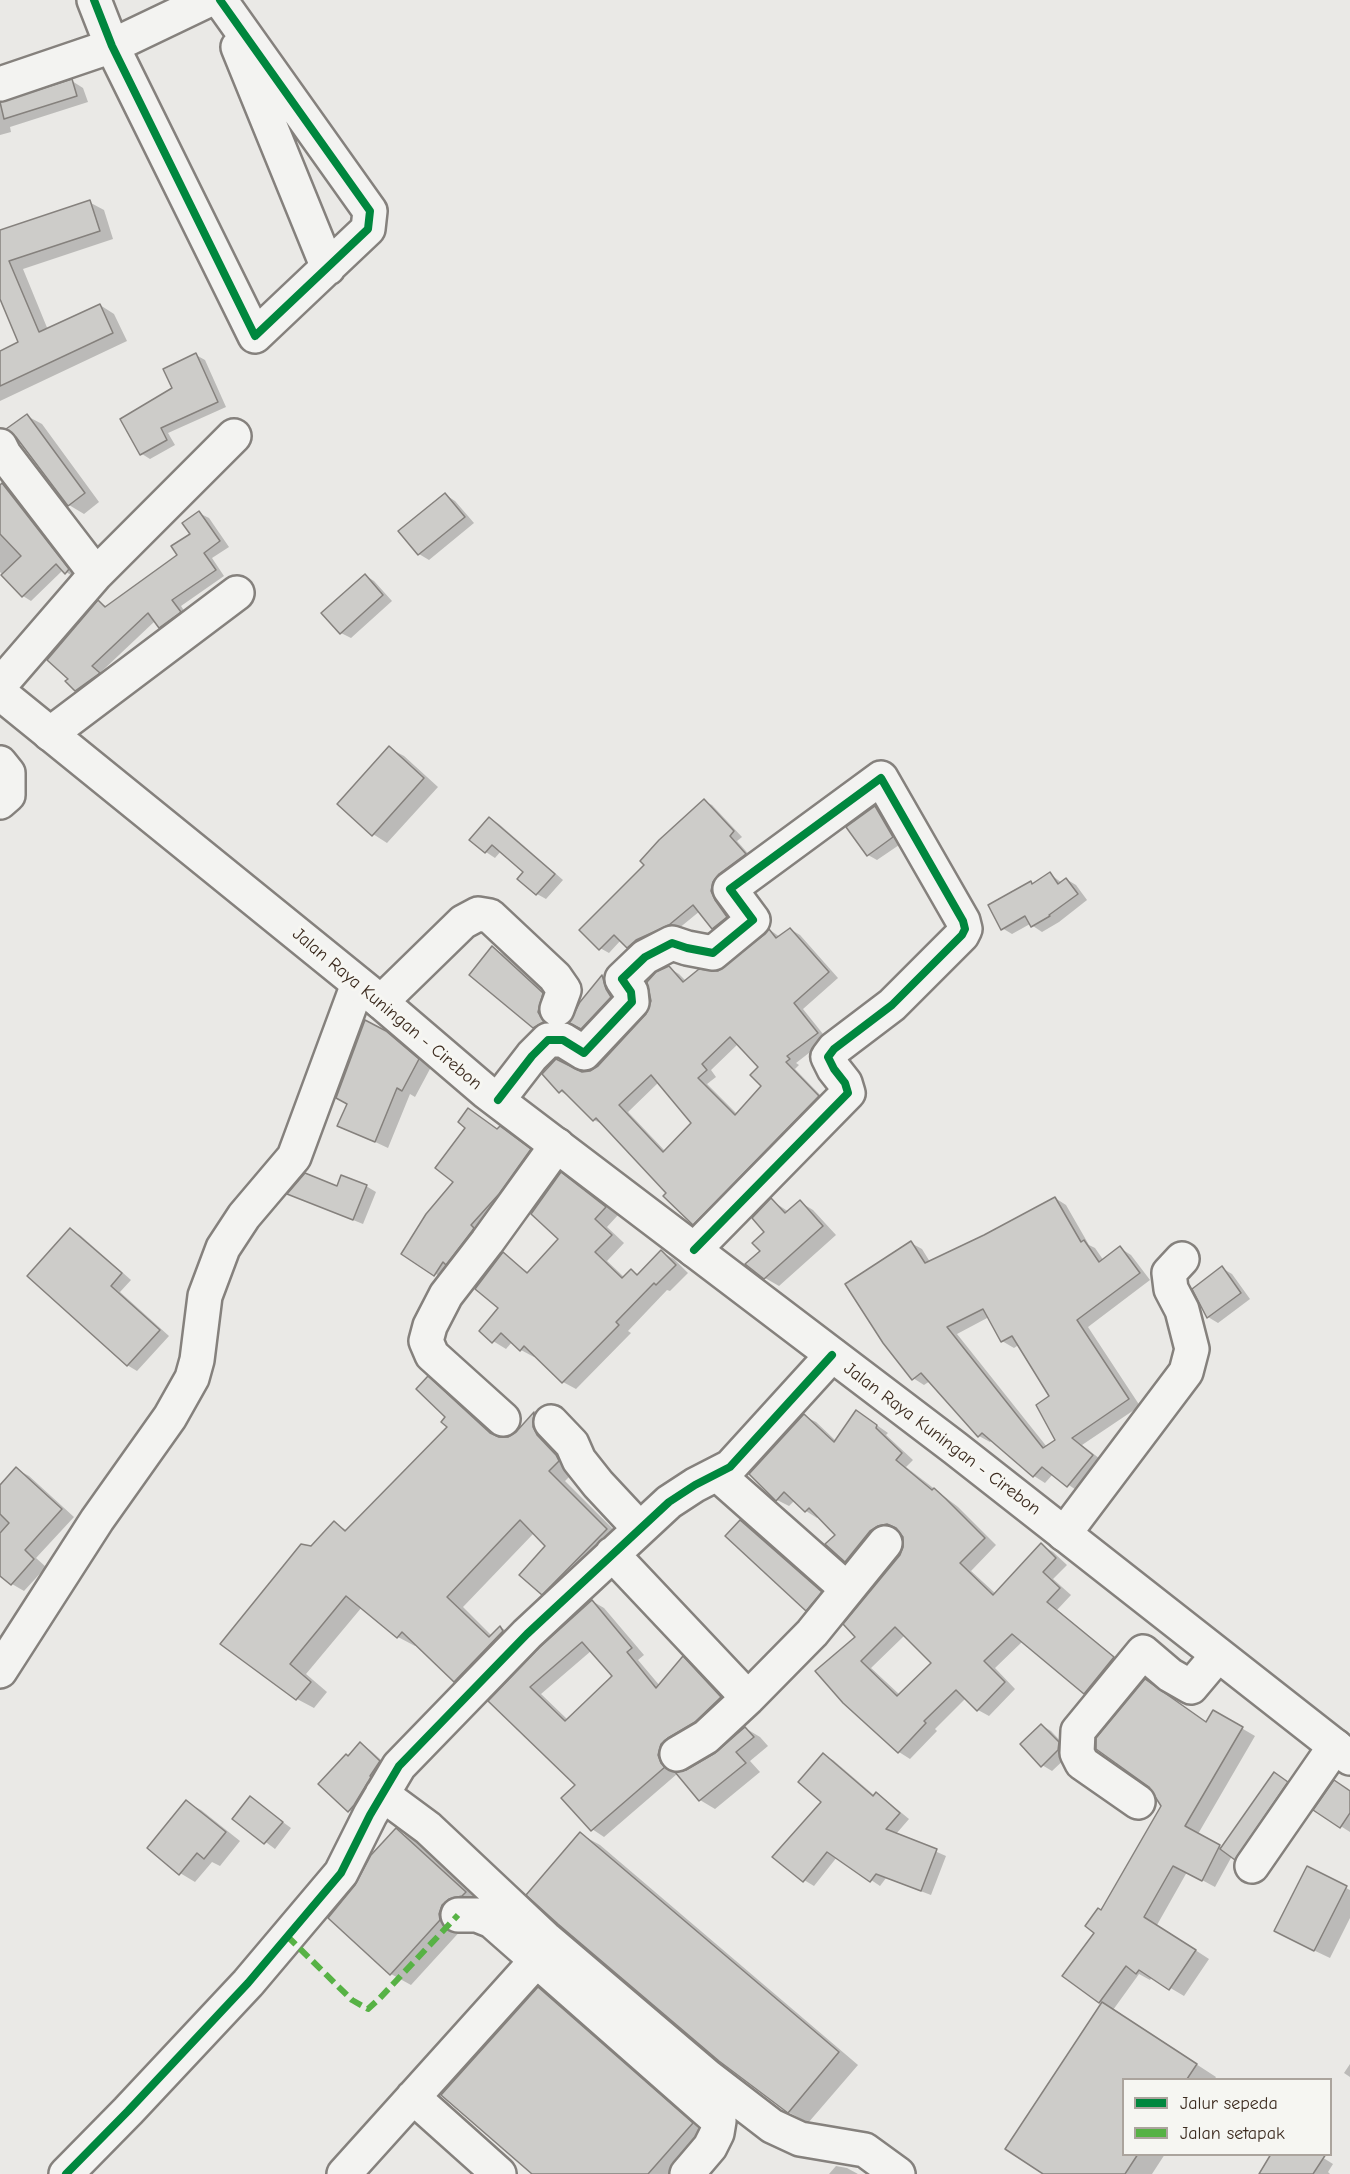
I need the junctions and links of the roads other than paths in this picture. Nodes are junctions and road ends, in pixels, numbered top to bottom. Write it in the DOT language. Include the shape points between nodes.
graph roads {
  1 [pos="94,0"];
  2 [pos="208,0"];
  3 [pos="220,0"];
  4 [pos="112,46"];
  5 [pos="0,84"];
  6 [pos="328,268"];
  7 [pos="234,436"];
  8 [pos="0,446"];
  9 [pos="96,574"];
  10 [pos="237,593"];
  11 [pos="0,685"];
  12 [pos="0,693"];
  13 [pos="50,734"];
  14 [pos="0,763"];
  15 [pos="0,802"];
  16 [pos="370,993"];
  17 [pos="557,1009"];
  18 [pos="529,1040"];
  19 [pos="491,1095"];
  20 [pos="556,1145"];
  21 [pos="694,1250"];
  22 [pos="1182,1259"];
  23 [pos="832,1356"];
  24 [pos="503,1419"];
  25 [pos="551,1422"];
  26 [pos="717,1474"];
  27 [pos="640,1529"];
  28 [pos="1064,1534"];
  29 [pos="885,1543"];
  30 [pos="612,1554"];
  31 [pos="847,1589"];
  32 [pos="1173,1619"];
  33 [pos="1143,1652"];
  34 [pos="1218,1655"];
  35 [pos="0,1671"];
  36 [pos="748,1698"];
  37 [pos="1343,1752"];
  38 [pos="677,1754"];
  39 [pos="382,1794"];
  40 [pos="1138,1802"];
  41 [pos="1251,1866"];
  42 [pos="458,1915"];
  43 [pos="536,1961"];
  44 [pos="413,2097"];
  45 [pos="66,2174"];
  46 [pos="344,2174"];
  47 [pos="499,2174"];
  48 [pos="687,2174"];
  49 [pos="898,2174"];
  1 -- 4 [label="main road"];
  2 -- 4 [label="main road"];
  3 -- 6 [label="main road"];
  3 -- 6 [label="main road" via="370,211 368,229"];
  4 -- 5 [label="main road"];
  4 -- 6 [label="main road" via="255,336"];
  7 -- 9 [label="main road"];
  8 -- 9 [label="main road"];
  9 -- 11 [label="main road"];
  10 -- 13 [label="main road"];
  12 -- 13 [label="main road, Jalan Raya Kuningan - Cirebon"];
  13 -- 16 [label="main road, Jalan Raya Kuningan - Cirebon"];
  14 -- 15 [label="main road" via="8,773 8,795"];
  16 -- 17 [label="main road" via="478,914 490,916 555,977 564,990"];
  16 -- 19 [label="main road, Jalan Raya Kuningan - Cirebon"];
  16 -- 35 [label="main road" via="294,1157 244,1216 223,1248 205,1296 192,1378"];
  18 -- 19 [label="main road"];
  19 -- 20 [label="main road, Jalan Raya Kuningan - Cirebon"];
  19 -- 21 [label="main road" via="548,1040 563,1040 584,1053 632,1002 631,992 622,979 645,957 672,943 712,953 753,920 730,889 881,778 963,921 962,935 892,1005 834,1049 828,1057 848,1093"];
  20 -- 21 [label="main road, Jalan Raya Kuningan - Cirebon"];
  20 -- 24 [label="main road" via="446,1294 426,1341 432,1354"];
  21 -- 23 [label="main road, Jalan Raya Kuningan - Cirebon"];
  22 -- 28 [label="main road" via="1169,1273 1192,1349 1186,1371"];
  23 -- 26 [label="main road" via="730,1467"];
  23 -- 28 [label="main road, Jalan Raya Kuningan - Cirebon"];
  25 -- 27 [label="main road" via="572,1444 598,1484"];
  26 -- 27 [label="main road" via="669,1502"];
  26 -- 31 [label="main road"];
  27 -- 30 [label="main road"];
  28 -- 32 [label="main road, Jalan Raya Kuningan - Cirebon"];
  29 -- 31 [label="main road"];
  30 -- 36 [label="main road"];
  30 -- 39 [label="main road" via="527,1634 399,1766"];
  31 -- 36 [label="main road" via="812,1633"];
  32 -- 33 [label="main road"];
  32 -- 34 [label="main road, Jalan Raya Kuningan - Cirebon"];
  33 -- 34 [label="main road" via="1191,1687"];
  33 -- 40 [label="main road" via="1078,1731 1077,1753 1082,1762"];
  34 -- 37 [label="main road, Jalan Raya Kuningan - Cirebon"];
  36 -- 38 [label="main road" via="706,1737"];
  37 -- 41 [label="main road"];
  39 -- 45 [label="main road" via="341,1873 248,1983"];
  39 -- 49 [label="main road" via="428,1828 545,1938 707,2076 772,2126 800,2139 865,2150"];
  42 -- 43 [label="main road" via="477,1915 492,1922"];
  43 -- 44 [label="main road"];
  43 -- 48 [label="main road" via="719,2121 710,2147"];
  44 -- 46 [label="main road"];
  44 -- 47 [label="main road"];
}
